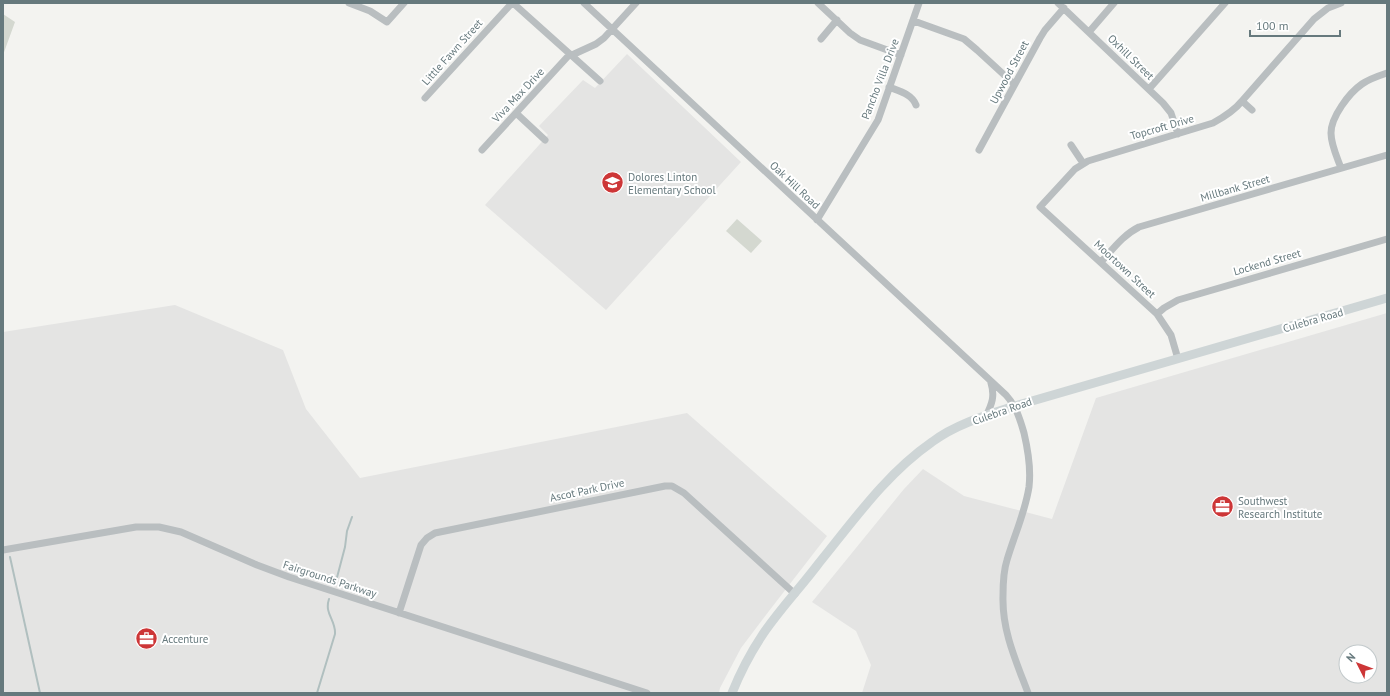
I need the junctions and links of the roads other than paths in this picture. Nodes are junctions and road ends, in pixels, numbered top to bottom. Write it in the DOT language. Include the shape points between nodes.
graph roads {
  1 [pos="349,3"];
  2 [pos="404,3"];
  3 [pos="513,3"];
  4 [pos="584,3"];
  5 [pos="636,3"];
  6 [pos="818,3"];
  7 [pos="919,3"];
  8 [pos="1058,3"];
  9 [pos="1114,3"];
  10 [pos="1225,3"];
  11 [pos="1341,3"];
  12 [pos="1064,8"];
  13 [pos="837,20"];
  14 [pos="914,21"];
  15 [pos="612,29"];
  16 [pos="1089,32"];
  17 [pos="821,39"];
  18 [pos="571,55"];
  19 [pos="901,55"];
  20 [pos="1387,73"];
  21 [pos="600,81"];
  22 [pos="1014,84"];
  23 [pos="889,88"];
  24 [pos="1149,89"];
  25 [pos="425,98"];
  26 [pos="1242,101"];
  27 [pos="916,105"];
  28 [pos="1252,110"];
  29 [pos="516,113"];
  30 [pos="1178,134"];
  31 [pos="545,140"];
  32 [pos="1071,146"];
  33 [pos="482,150"];
  34 [pos="980,150"];
  35 [pos="1387,155"];
  36 [pos="1083,164"];
  37 [pos="1341,168"];
  38 [pos="1040,206"];
  39 [pos="817,220"];
  40 [pos="1387,239"];
  41 [pos="1101,262"];
  42 [pos="1387,298"];
  43 [pos="1157,314"];
  44 [pos="1178,359"];
  45 [pos="991,383"];
  46 [pos="1015,406"];
  47 [pos="986,416"];
  48 [pos="3,550"];
  49 [pos="795,594"];
  50 [pos="399,613"];
  51 [pos="647,693"];
  52 [pos="732,693"];
  53 [pos="1028,693"];
  1 -- 2 [label="street" via="370,11 387,22"];
  3 -- 18 [label="street"];
  3 -- 25 [label="street, Little Fawn Street"];
  4 -- 15 [label="street, Oak Hill Road"];
  5 -- 15 [label="street, Viva Max Drive"];
  6 -- 13 [label="street"];
  7 -- 14 [label="street, Pancho Villa Drive"];
  8 -- 12 [label="street, Oxhill Street"];
  9 -- 16 [label="street"];
  10 -- 24 [label="street"];
  11 -- 26 [label="street, Topcroft Drive" via="1328,8 1314,19"];
  12 -- 16 [label="street, Oxhill Street"];
  12 -- 22 [label="street, Upwood Street" via="1045,30"];
  13 -- 17 [label="street"];
  13 -- 19 [label="street" via="860,40"];
  14 -- 19 [label="street, Pancho Villa Drive"];
  14 -- 22 [label="street" via="964,39"];
  15 -- 18 [label="street, Viva Max Drive" via="596,44"];
  15 -- 39 [label="street, Oak Hill Road"];
  16 -- 24 [label="street, Oxhill Street"];
  18 -- 21 [label="street"];
  18 -- 29 [label="street, Viva Max Drive"];
  19 -- 23 [label="street, Pancho Villa Drive"];
  20 -- 37 [label="street" via="1358,87 1335,117 1331,132 1332,144"];
  22 -- 34 [label="street, Upwood Street"];
  23 -- 27 [label="street" via="907,95"];
  23 -- 39 [label="street, Pancho Villa Drive" via="875,125"];
  24 -- 30 [label="street, Oxhill Street" via="1171,113"];
  26 -- 28 [label="street"];
  26 -- 30 [label="street, Topcroft Drive" via="1234,110 1213,123"];
  29 -- 31 [label="street"];
  29 -- 33 [label="street, Viva Max Drive"];
  30 -- 36 [label="street, Topcroft Drive"];
  32 -- 36 [label="street"];
  35 -- 37 [label="street, Millbank Street"];
  36 -- 38 [label="street, Topcroft Drive" via="1075,169"];
  37 -- 41 [label="street, Millbank Street" via="1139,227 1122,238"];
  38 -- 41 [label="street, Moortown Street"];
  39 -- 45 [label="street, Oak Hill Road"];
  40 -- 43 [label="street, Lockend Street" via="1178,300"];
  41 -- 43 [label="street, Moortown Street"];
  42 -- 44 [label="main road, Culebra Road"];
  43 -- 44 [label="street, Moortown Street" via="1171,335"];
  44 -- 46 [label="main road, Culebra Road"];
  45 -- 46 [label="street, Oak Hill Road"];
  45 -- 47 [label="street" via="994,393 992,406"];
  46 -- 47 [label="main road, Culebra Road"];
  46 -- 53 [label="street" via="1025,438 1030,473 1024,511 1006,562 1003,613 1009,643"];
  47 -- 49 [label="main road, Culebra Road" via="940,436 893,474 869,500"];
  48 -- 50 [label="street, Fairgrounds Parkway" via="136,527 165,528 192,536 289,577"];
  49 -- 50 [label="street, Ascot Park Drive" via="684,492 665,486 436,533 421,545"];
  49 -- 52 [label="main road, Culebra Road" via="762,635"];
  50 -- 51 [label="street, Fairgrounds Parkway"];
}
